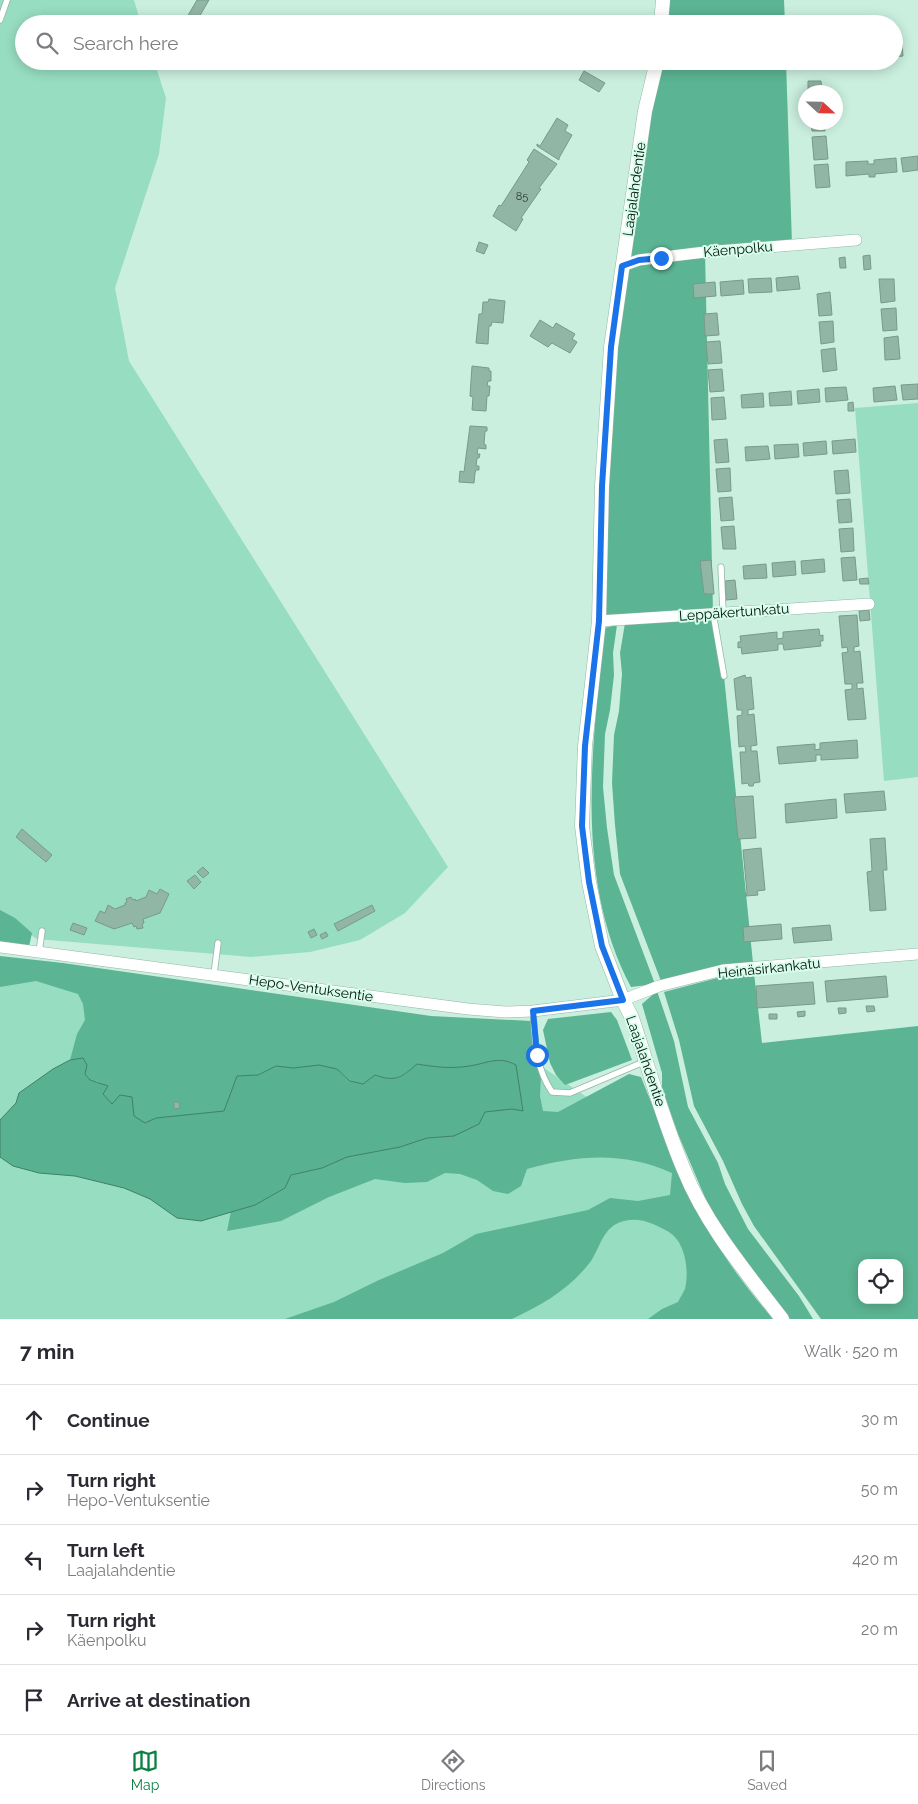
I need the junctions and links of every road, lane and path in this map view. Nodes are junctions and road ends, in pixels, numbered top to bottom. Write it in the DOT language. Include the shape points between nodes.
graph roads {
  1 [pos="7,0"];
  2 [pos="663,0"];
  3 [pos="662,15"];
  4 [pos="0,20"];
  5 [pos="655,70"];
  6 [pos="856,240"];
  7 [pos="622,266"];
  8 [pos="721,567"];
  9 [pos="869,604"];
  10 [pos="718,612"];
  11 [pos="599,621"];
  12 [pos="724,676"];
  13 [pos="42,931"];
  14 [pos="218,943"];
  15 [pos="0,947"];
  16 [pos="39,952"];
  17 [pos="918,955"];
  18 [pos="214,974"];
  19 [pos="623,1000"];
  20 [pos="533,1011"];
  21 [pos="646,1061"];
  22 [pos="782,1319"];
  1 -- 4 [label="lane"];
  2 -- 3 [label="street"];
  5 -- 7 [label="street, Laajalahdentie" via="645,110"];
  6 -- 7 [label="street, Käenpolku" via="705,252 639,260"];
  7 -- 11 [label="street, Laajalahdentie" via="609,376 602,486"];
  8 -- 10 [label="lane"];
  9 -- 10 [label="street, Leppäkertunkatu"];
  10 -- 11 [label="street, Leppäkertunkatu"];
  10 -- 12 [label="lane"];
  11 -- 19 [label="street, Laajalahdentie" via="585,746 582,826 602,946"];
  13 -- 16 [label="lane"];
  14 -- 18 [label="lane"];
  15 -- 16 [label="street, Hepo-Ventuksentie"];
  16 -- 18 [label="street, Hepo-Ventuksentie"];
  17 -- 19 [label="street, Heinäsirkankatu" via="723,970 658,986"];
  18 -- 20 [label="street, Hepo-Ventuksentie" via="468,1009"];
  19 -- 20 [label="street, Hepo-Ventuksentie"];
  19 -- 21 [label="street, Laajalahdentie"];
  20 -- 21 [label="lane" via="537,1055 544,1080 552,1092 570,1093"];
  21 -- 22 [label="street, Laajalahdentie" via="684,1170 704,1210 734,1257"];
}
